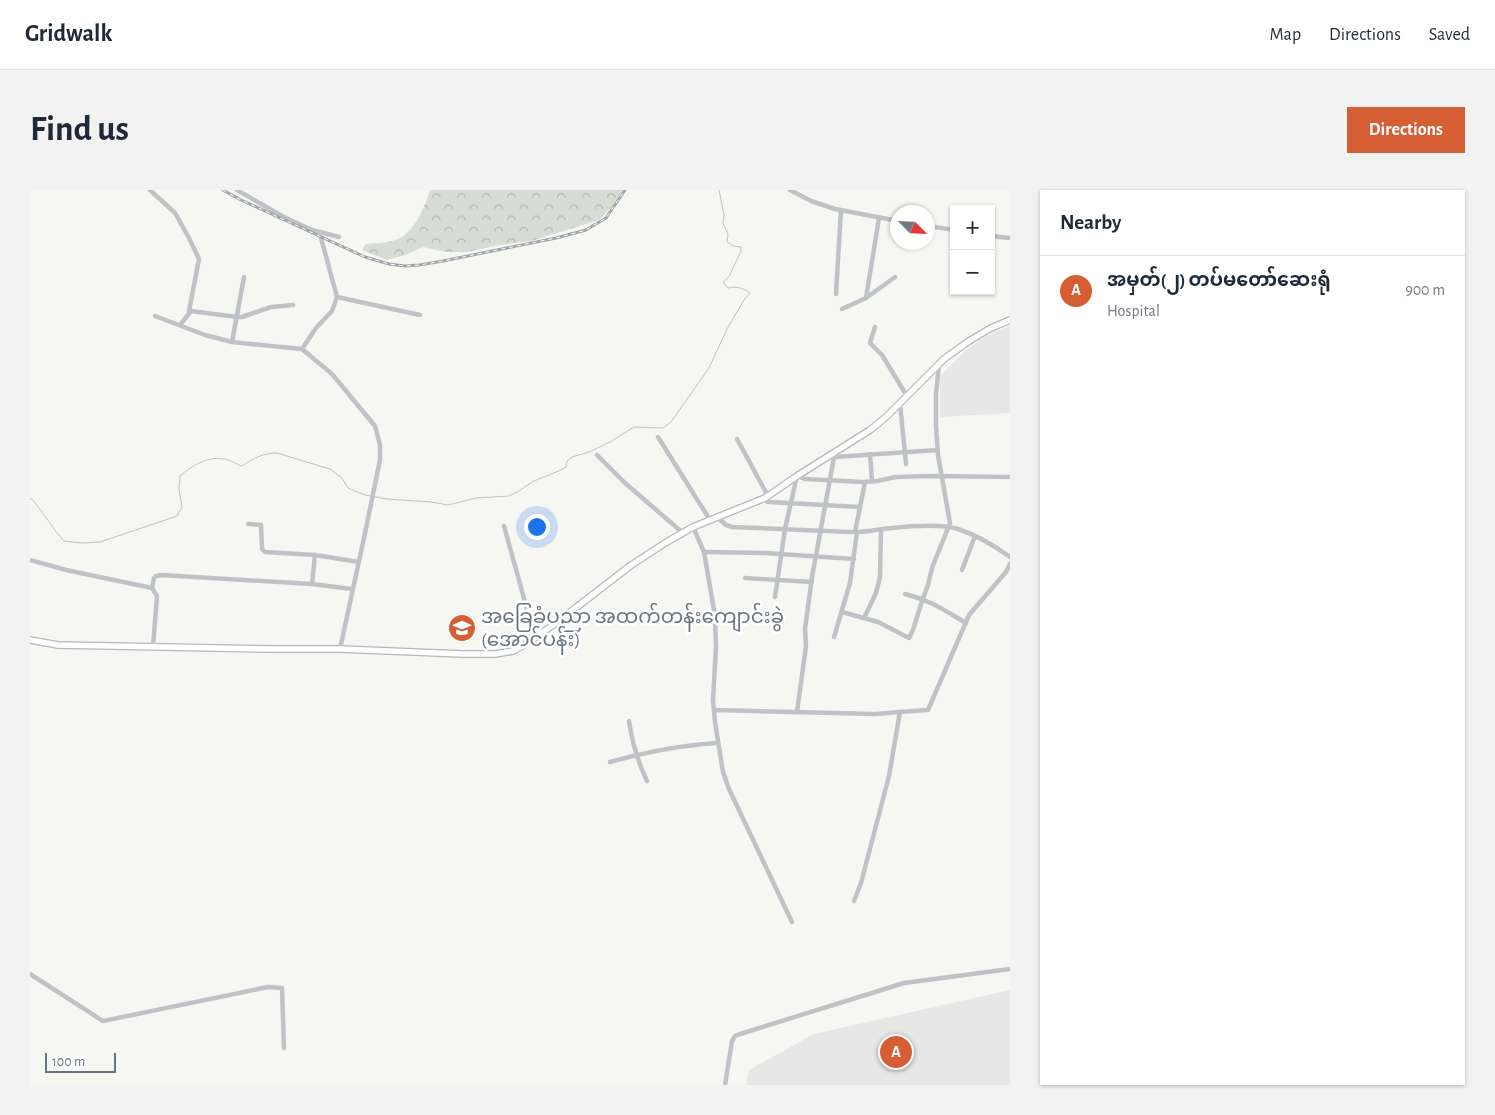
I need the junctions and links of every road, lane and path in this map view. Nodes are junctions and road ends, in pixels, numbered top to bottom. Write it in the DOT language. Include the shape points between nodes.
graph roads {
  1 [pos="150,190"];
  2 [pos="236,190"];
  3 [pos="790,190"];
  4 [pos="841,210"];
  5 [pos="879,218"];
  6 [pos="890,220"];
  7 [pos="935,227"];
  8 [pos="950,229"];
  9 [pos="995,236"];
  10 [pos="339,237"];
  11 [pos="321,238"];
  12 [pos="1010,238"];
  13 [pos="244,277"];
  14 [pos="895,277"];
  15 [pos="836,294"];
  16 [pos="337,297"];
  17 [pos="866,298"];
  18 [pos="293,305"];
  19 [pos="842,308"];
  20 [pos="189,312"];
  21 [pos="420,315"];
  22 [pos="155,316"];
  23 [pos="237,317"];
  24 [pos="1010,320"];
  25 [pos="180,325"];
  26 [pos="875,327"];
  27 [pos="232,342"];
  28 [pos="302,349"];
  29 [pos="939,364"];
  30 [pos="907,396"];
  31 [pos="900,403"];
  32 [pos="658,437"];
  33 [pos="737,439"];
  34 [pos="938,450"];
  35 [pos="905,451"];
  36 [pos="835,454"];
  37 [pos="870,454"];
  38 [pos="597,455"];
  39 [pos="906,464"];
  40 [pos="797,476"];
  41 [pos="942,476"];
  42 [pos="1010,476"];
  43 [pos="831,481"];
  44 [pos="872,481"];
  45 [pos="865,482"];
  46 [pos="765,498"];
  47 [pos="792,504"];
  48 [pos="826,506"];
  49 [pos="860,507"];
  50 [pos="718,518"];
  51 [pos="710,520"];
  52 [pos="248,524"];
  53 [pos="504,526"];
  54 [pos="693,527"];
  55 [pos="949,528"];
  56 [pos="785,529"];
  57 [pos="881,530"];
  58 [pos="820,531"];
  59 [pos="856,532"];
  60 [pos="682,533"];
  61 [pos="975,536"];
  62 [pos="704,552"];
  63 [pos="781,554"];
  64 [pos="315,555"];
  65 [pos="816,556"];
  66 [pos="1010,556"];
  67 [pos="854,559"];
  68 [pos="30,560"];
  69 [pos="359,562"];
  70 [pos="1010,564"];
  71 [pos="962,570"];
  72 [pos="745,578"];
  73 [pos="777,580"];
  74 [pos="812,582"];
  75 [pos="312,584"];
  76 [pos="152,588"];
  77 [pos="352,589"];
  78 [pos="905,594"];
  79 [pos="774,597"];
  80 [pos="923,599"];
  81 [pos="842,612"];
  82 [pos="864,618"];
  83 [pos="966,623"];
  84 [pos="834,637"];
  85 [pos="535,638"];
  86 [pos="30,640"];
  87 [pos="153,647"];
  88 [pos="340,648"];
  89 [pos="714,710"];
  90 [pos="797,712"];
  91 [pos="900,712"];
  92 [pos="629,721"];
  93 [pos="718,743"];
  94 [pos="637,754"];
  95 [pos="610,762"];
  96 [pos="647,781"];
  97 [pos="854,901"];
  98 [pos="792,922"];
  99 [pos="1010,969"];
  100 [pos="30,974"];
  101 [pos="284,1048"];
  102 [pos="725,1085"];
  1 -- 20 [label="street" via="175,213 199,259"];
  2 -- 10 [label="street" via="312,230"];
  3 -- 4 [label="street" via="811,201"];
  4 -- 5 [label="street"];
  4 -- 15 [label="street"];
  5 -- 6 [label="street"];
  5 -- 17 [label="street"];
  7 -- 8 [label="street"];
  9 -- 12 [label="street"];
  11 -- 16 [label="street"];
  13 -- 23 [label="street"];
  14 -- 17 [label="street"];
  16 -- 21 [label="street"];
  16 -- 28 [label="street" via="332,311"];
  17 -- 19 [label="street"];
  18 -- 23 [label="street" via="271,307"];
  20 -- 23 [label="street"];
  20 -- 25 [label="street"];
  22 -- 25 [label="street"];
  23 -- 27 [label="street"];
  24 -- 29 [label="main road" via="969,340"];
  25 -- 27 [label="street"];
  26 -- 30 [label="street" via="870,343 882,355"];
  27 -- 28 [label="street"];
  28 -- 69 [label="street" via="332,374 375,426 380,460"];
  29 -- 30 [label="main road"];
  29 -- 34 [label="street" via="936,394"];
  30 -- 31 [label="main road"];
  31 -- 35 [label="street"];
  31 -- 36 [label="main road" via="870,430"];
  32 -- 51 [label="street"];
  33 -- 46 [label="street"];
  34 -- 35 [label="street"];
  34 -- 41 [label="street"];
  35 -- 37 [label="street"];
  35 -- 39 [label="street"];
  36 -- 37 [label="street"];
  36 -- 40 [label="main road"];
  36 -- 43 [label="street"];
  37 -- 44 [label="street"];
  38 -- 60 [label="street"];
  40 -- 43 [label="street"];
  40 -- 46 [label="main road"];
  40 -- 47 [label="street"];
  41 -- 42 [label="street"];
  41 -- 44 [label="street"];
  41 -- 55 [label="street"];
  43 -- 45 [label="street"];
  43 -- 48 [label="street"];
  44 -- 45 [label="street"];
  45 -- 49 [label="street"];
  46 -- 47 [label="street" via="768,502"];
  46 -- 50 [label="main road"];
  47 -- 48 [label="street"];
  47 -- 56 [label="street"];
  48 -- 49 [label="street"];
  48 -- 58 [label="street"];
  49 -- 59 [label="street"];
  50 -- 51 [label="main road"];
  50 -- 56 [label="street" via="732,527"];
  51 -- 54 [label="main road"];
  52 -- 64 [label="street" via="261,525 262,549 265,552"];
  53 -- 85 [label="street"];
  54 -- 60 [label="main road"];
  54 -- 62 [label="street"];
  55 -- 57 [label="street"];
  55 -- 61 [label="street"];
  55 -- 80 [label="street"];
  56 -- 58 [label="street"];
  56 -- 63 [label="street"];
  57 -- 59 [label="street"];
  57 -- 82 [label="street" via="880,577"];
  58 -- 59 [label="street"];
  58 -- 65 [label="street"];
  59 -- 67 [label="street"];
  60 -- 85 [label="main road" via="630,566"];
  61 -- 66 [label="street"];
  61 -- 71 [label="street"];
  62 -- 63 [label="street"];
  62 -- 89 [label="street" via="715,616"];
  63 -- 65 [label="street"];
  63 -- 73 [label="street"];
  64 -- 69 [label="street"];
  64 -- 75 [label="street"];
  65 -- 67 [label="street"];
  65 -- 74 [label="street"];
  67 -- 81 [label="street"];
  68 -- 76 [label="street"];
  69 -- 77 [label="street"];
  70 -- 83 [label="street"];
  72 -- 73 [label="street"];
  73 -- 74 [label="street"];
  73 -- 79 [label="street"];
  74 -- 90 [label="street"];
  75 -- 76 [label="street" via="162,575 154,578"];
  75 -- 77 [label="street"];
  76 -- 87 [label="street" via="157,596"];
  77 -- 88 [label="street"];
  78 -- 80 [label="street"];
  80 -- 82 [label="street" via="909,638"];
  80 -- 83 [label="street"];
  81 -- 82 [label="street"];
  81 -- 84 [label="street"];
  83 -- 91 [label="street" via="928,710"];
  85 -- 88 [label="main road" via="513,650 495,654"];
  86 -- 87 [label="main road" via="58,645"];
  87 -- 88 [label="main road"];
  89 -- 90 [label="street"];
  89 -- 93 [label="street"];
  90 -- 91 [label="street"];
  91 -- 97 [label="street" via="890,776"];
  92 -- 94 [label="street"];
  93 -- 94 [label="street"];
  93 -- 98 [label="street" via="729,789"];
  94 -- 95 [label="street"];
  94 -- 96 [label="street"];
  99 -- 102 [label="street" via="904,983 734,1036"];
  100 -- 101 [label="street" via="103,1021 268,987 282,988"];
}
